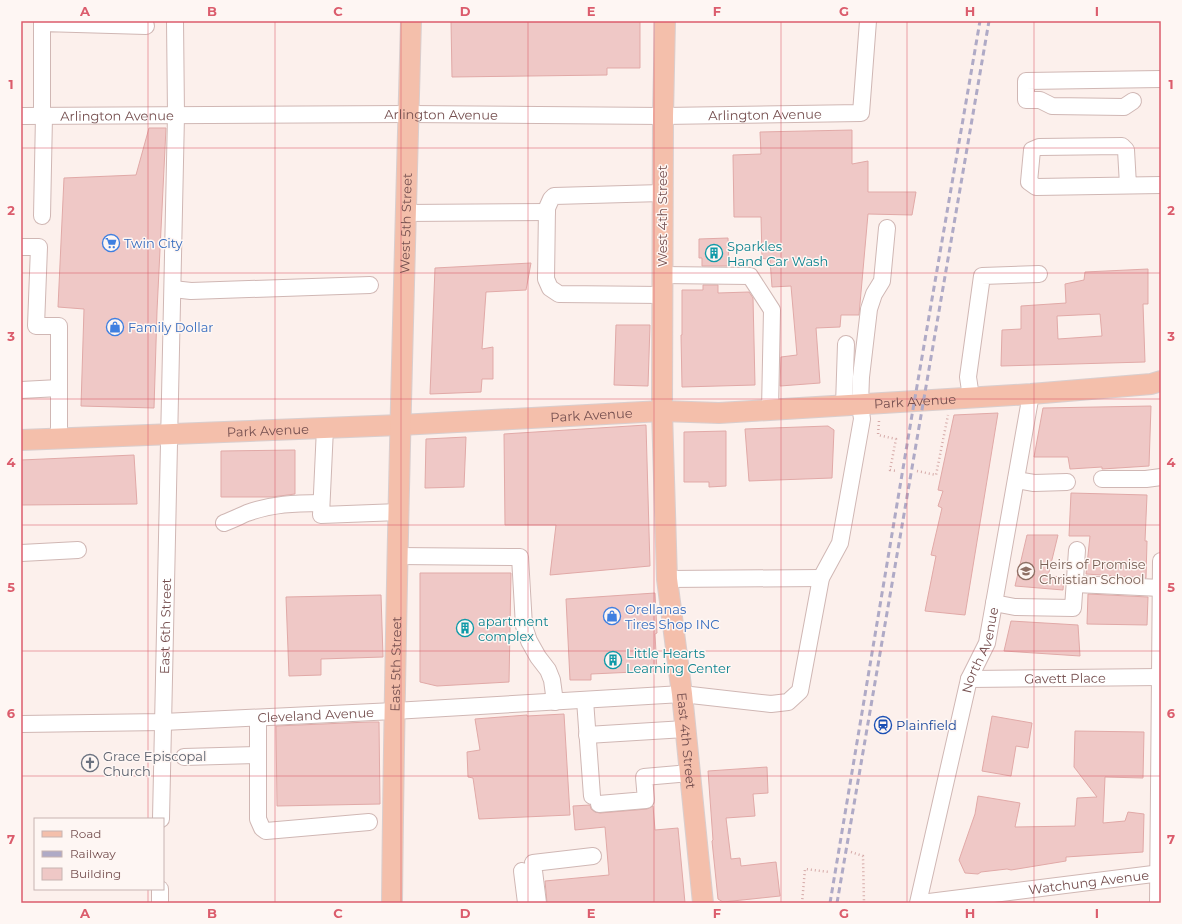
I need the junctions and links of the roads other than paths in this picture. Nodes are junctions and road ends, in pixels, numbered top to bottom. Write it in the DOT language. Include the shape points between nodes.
graph roads {
  1 [pos="175,21"];
  2 [pos="411,21"];
  3 [pos="665,21"];
  4 [pos="868,21"];
  5 [pos="146,26"];
  6 [pos="1132,79"];
  7 [pos="1161,79"];
  8 [pos="408,114"];
  9 [pos="176,115"];
  10 [pos="21,116"];
  11 [pos="43,116"];
  12 [pos="663,116"];
  13 [pos="1161,185"];
  14 [pos="1128,186"];
  15 [pos="662,193"];
  16 [pos="547,212"];
  17 [pos="405,213"];
  18 [pos="42,216"];
  19 [pos="887,228"];
  20 [pos="21,247"];
  21 [pos="1039,274"];
  22 [pos="662,275"];
  23 [pos="370,285"];
  24 [pos="173,289"];
  25 [pos="662,295"];
  26 [pos="846,344"];
  27 [pos="1161,381"];
  28 [pos="59,388"];
  29 [pos="21,390"];
  30 [pos="1031,394"];
  31 [pos="971,397"];
  32 [pos="852,404"];
  33 [pos="770,410"];
  34 [pos="662,411"];
  35 [pos="400,426"];
  36 [pos="325,428"];
  37 [pos="170,434"];
  38 [pos="59,438"];
  39 [pos="21,440"];
  40 [pos="1161,477"];
  41 [pos="1102,479"];
  42 [pos="1016,480"];
  43 [pos="1067,482"];
  44 [pos="321,503"];
  45 [pos="399,512"];
  46 [pos="224,523"];
  47 [pos="78,550"];
  48 [pos="1077,550"];
  49 [pos="21,553"];
  50 [pos="398,556"];
  51 [pos="1161,561"];
  52 [pos="821,578"];
  53 [pos="667,579"];
  54 [pos="1075,584"];
  55 [pos="1161,588"];
  56 [pos="994,603"];
  57 [pos="1160,677"];
  58 [pos="969,679"];
  59 [pos="682,694"];
  60 [pos="585,700"];
  61 [pos="555,702"];
  62 [pos="394,711"];
  63 [pos="258,718"];
  64 [pos="163,722"];
  65 [pos="21,724"];
  66 [pos="685,729"];
  67 [pos="587,735"];
  68 [pos="1160,744"];
  69 [pos="258,755"];
  70 [pos="184,757"];
  71 [pos="690,773"];
  72 [pos="161,818"];
  73 [pos="369,822"];
  74 [pos="593,856"];
  75 [pos="522,871"];
  76 [pos="1159,874"];
  77 [pos="160,890"];
  78 [pos="968,900"];
  79 [pos="160,903"];
  80 [pos="392,903"];
  81 [pos="526,903"];
  82 [pos="538,903"];
  83 [pos="703,903"];
  84 [pos="918,903"];
  85 [pos="921,903"];
  86 [pos="1158,903"];
  1 -- 9 [label="street, East 6th Street"];
  2 -- 8 [label="main road, West 5th Street"];
  3 -- 12 [label="main road, West 4th Street"];
  4 -- 12 [label="street, Arlington Avenue" via="861,113"];
  5 -- 11 [label="street" via="42,23"];
  6 -- 6 [label="street" via="1026,81 1026,100 1040,100 1051,95 1124,96 1133,101"];
  6 -- 7 [label="street"];
  8 -- 9 [label="street, Arlington Avenue"];
  8 -- 12 [label="street, Arlington Avenue"];
  8 -- 17 [label="main road, West 5th Street"];
  9 -- 11 [label="street, Arlington Avenue"];
  9 -- 24 [label="street, East 6th Street"];
  10 -- 11 [label="street, Arlington Avenue"];
  11 -- 18 [label="street"];
  12 -- 15 [label="main road, West 4th Street"];
  13 -- 14 [label="street"];
  14 -- 14 [label="street" via="1126,150 1122,146 1039,147 1032,150 1029,182 1036,187"];
  15 -- 16 [label="street" via="554,196 549,202"];
  15 -- 22 [label="main road, West 4th Street"];
  16 -- 17 [label="street"];
  16 -- 25 [label="street" via="546,279 554,292"];
  17 -- 35 [label="main road, West 5th Street"];
  19 -- 32 [label="street" via="882,281 874,294 870,309 861,377"];
  20 -- 28 [label="street" via="39,247 36,326 59,326"];
  21 -- 31 [label="street" via="982,276 968,377"];
  22 -- 25 [label="main road, West 4th Street"];
  22 -- 33 [label="street" via="750,276 772,310"];
  23 -- 24 [label="street" via="191,291"];
  24 -- 37 [label="street, East 6th Street"];
  25 -- 34 [label="main road, West 4th Street"];
  26 -- 32 [label="street"];
  27 -- 30 [label="main road, Park Avenue"];
  28 -- 29 [label="street"];
  28 -- 38 [label="street"];
  30 -- 31 [label="main road, Park Avenue"];
  30 -- 42 [label="street, North Avenue"];
  31 -- 32 [label="main road, Park Avenue"];
  32 -- 33 [label="main road, Park Avenue"];
  32 -- 52 [label="street, Cleveland Avenue" via="862,419 840,543"];
  33 -- 34 [label="main road, Park Avenue" via="719,413"];
  34 -- 35 [label="main road, Park Avenue"];
  34 -- 53 [label="main road, East 4th Street"];
  35 -- 36 [label="main road, Park Avenue"];
  35 -- 45 [label="main road, East 5th Street"];
  36 -- 37 [label="main road, Park Avenue"];
  36 -- 44 [label="street"];
  37 -- 38 [label="main road, Park Avenue"];
  37 -- 64 [label="street, East 6th Street"];
  38 -- 39 [label="main road, Park Avenue"];
  40 -- 41 [label="street"];
  42 -- 43 [label="street" via="1034,483"];
  42 -- 56 [label="street, North Avenue"];
  44 -- 45 [label="street" via="321,514"];
  44 -- 46 [label="street" via="296,502 280,505 248,513"];
  45 -- 50 [label="main road, East 5th Street"];
  47 -- 49 [label="street"];
  48 -- 54 [label="street"];
  50 -- 61 [label="street" via="520,557 524,626 529,641 548,670"];
  50 -- 62 [label="main road, East 5th Street"];
  51 -- 55 [label="street"];
  52 -- 53 [label="street"];
  52 -- 59 [label="street, Cleveland Avenue" via="800,691 788,702 771,704"];
  53 -- 59 [label="main road, East 4th Street"];
  54 -- 55 [label="street"];
  54 -- 56 [label="street" via="1073,608 1015,607"];
  55 -- 57 [label="street"];
  56 -- 58 [label="street, North Avenue" via="987,643"];
  57 -- 58 [label="street, Gavett Place"];
  57 -- 68 [label="street"];
  58 -- 84 [label="street, North Avenue"];
  59 -- 60 [label="street, Cleveland Avenue"];
  59 -- 66 [label="main road, East 4th Street"];
  60 -- 61 [label="street, Cleveland Avenue"];
  60 -- 67 [label="street"];
  61 -- 62 [label="street, Cleveland Avenue"];
  62 -- 63 [label="street, Cleveland Avenue"];
  62 -- 80 [label="main road, East 5th Street"];
  63 -- 64 [label="street, Cleveland Avenue"];
  63 -- 69 [label="street"];
  64 -- 65 [label="street, Cleveland Avenue"];
  64 -- 72 [label="street, East 6th Street"];
  66 -- 67 [label="street"];
  66 -- 71 [label="main road, East 4th Street"];
  67 -- 71 [label="street" via="595,800 646,800 644,776"];
  68 -- 76 [label="street"];
  69 -- 70 [label="street"];
  69 -- 73 [label="street" via="258,819 266,831"];
  71 -- 83 [label="main road, East 4th Street"];
  74 -- 82 [label="street" via="533,863"];
  75 -- 81 [label="street"];
  76 -- 78 [label="street, Watchung Avenue"];
  76 -- 86 [label="street"];
  77 -- 79 [label="street"];
  78 -- 85 [label="street, Watchung Avenue"];
}
